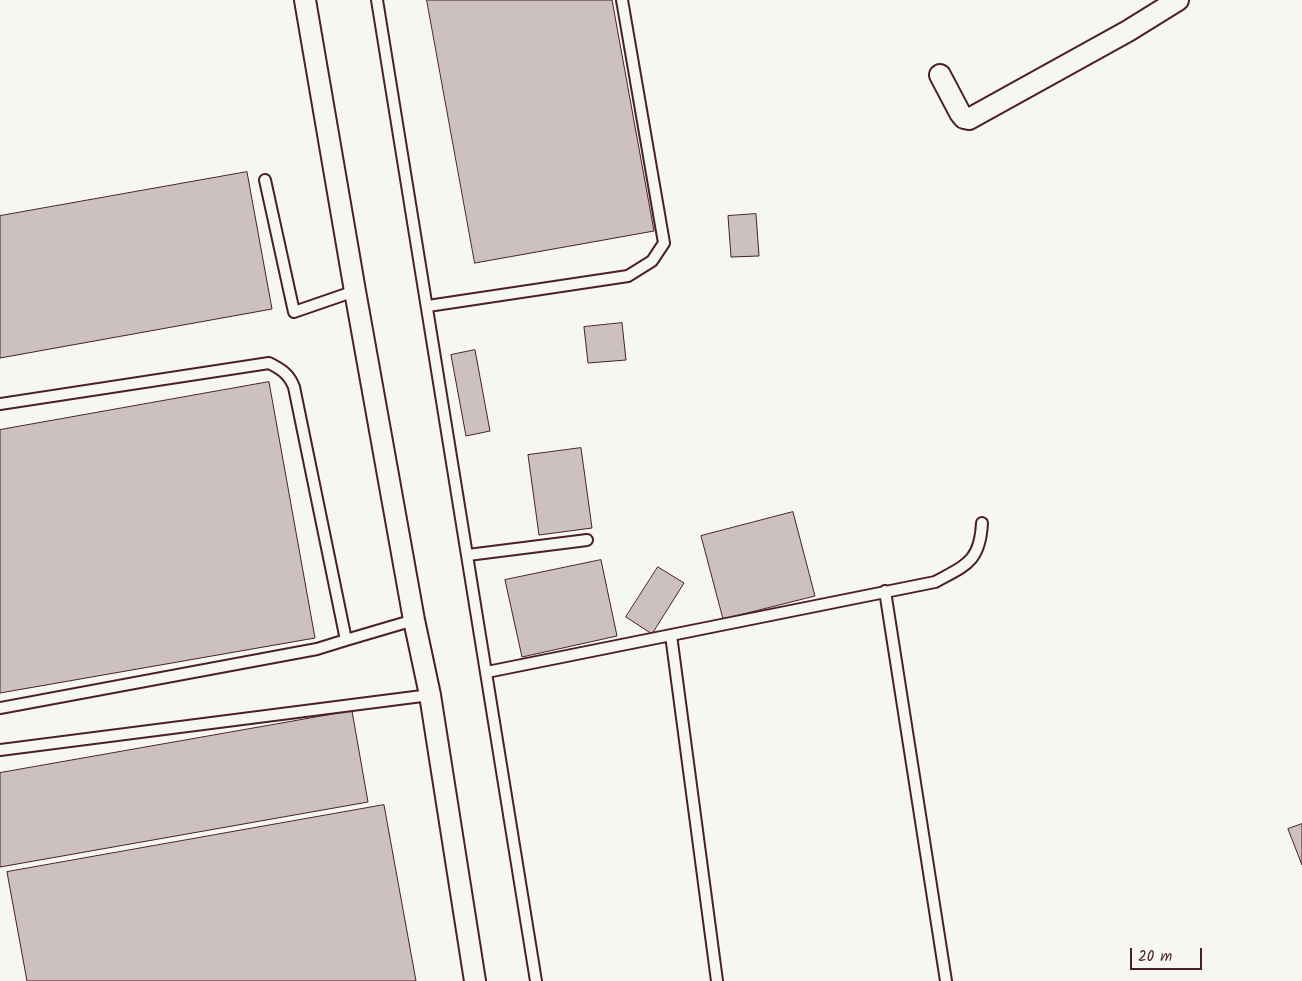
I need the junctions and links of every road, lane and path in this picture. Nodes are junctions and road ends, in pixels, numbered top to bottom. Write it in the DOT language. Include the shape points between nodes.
graph roads {
  1 [pos="305,0"];
  2 [pos="378,0"];
  3 [pos="622,0"];
  4 [pos="1178,0"];
  5 [pos="940,75"];
  6 [pos="265,180"];
  7 [pos="355,291"];
  8 [pos="428,306"];
  9 [pos="0,404"];
  10 [pos="982,523"];
  11 [pos="587,540"];
  12 [pos="468,555"];
  13 [pos="885,591"];
  14 [pos="414,620"];
  15 [pos="671,635"];
  16 [pos="346,640"];
  17 [pos="487,672"];
  18 [pos="430,695"];
  19 [pos="0,708"];
  20 [pos="0,750"];
  21 [pos="475,981"];
  22 [pos="536,981"];
  23 [pos="717,981"];
  24 [pos="946,981"];
  1 -- 7 [label="street"];
  2 -- 8 [label="lane"];
  3 -- 8 [label="lane" via="664,243 652,261 628,276"];
  4 -- 5 [label="street" via="969,119 960,113"];
  6 -- 7 [label="lane" via="294,312"];
  7 -- 14 [label="street"];
  8 -- 12 [label="lane"];
  9 -- 16 [label="lane" via="269,363 281,370 288,375 294,387"];
  10 -- 13 [label="lane" via="977,550 968,564 936,582"];
  11 -- 12 [label="lane"];
  12 -- 17 [label="lane"];
  13 -- 15 [label="lane"];
  13 -- 24 [label="lane"];
  14 -- 16 [label="lane"];
  14 -- 18 [label="street"];
  15 -- 17 [label="lane"];
  15 -- 23 [label="lane"];
  16 -- 19 [label="lane" via="317,649"];
  17 -- 22 [label="lane"];
  18 -- 20 [label="lane"];
  18 -- 21 [label="street"];
}
